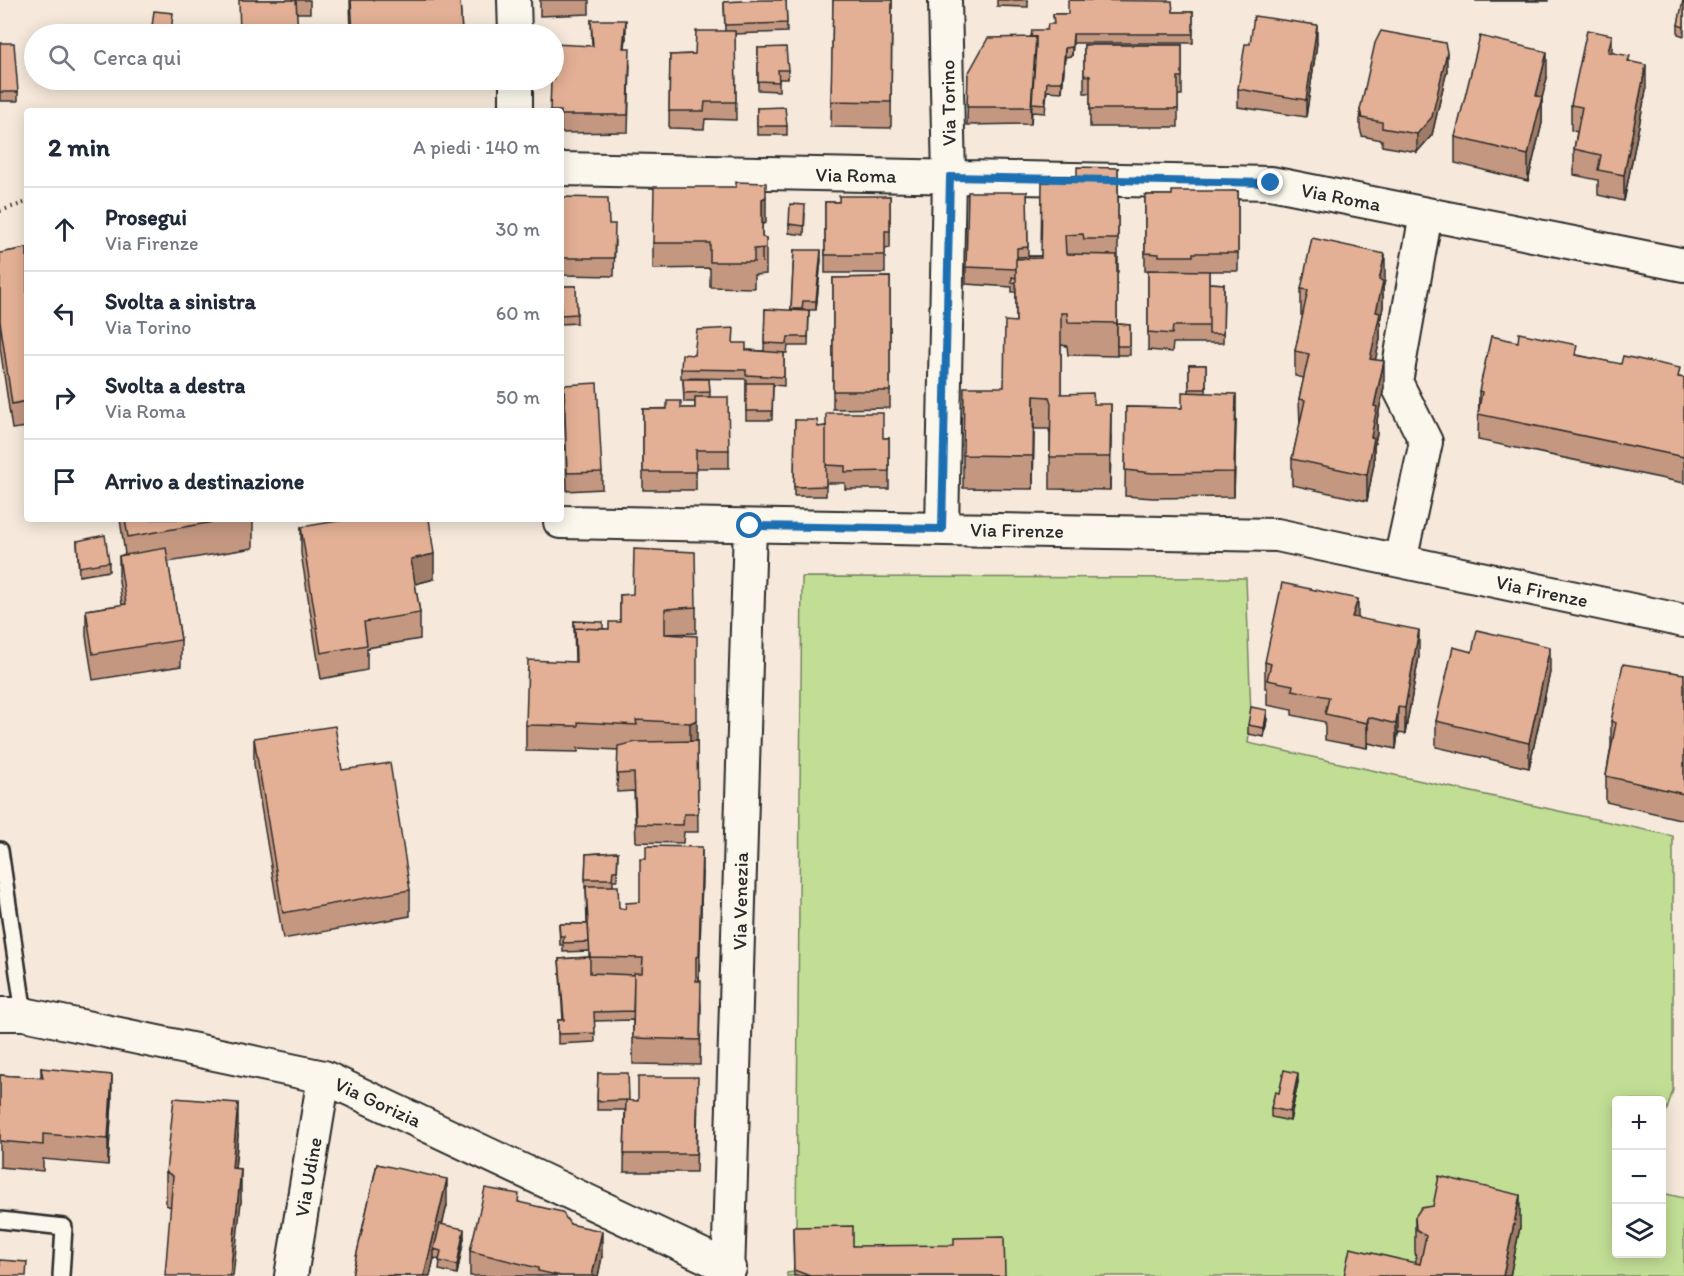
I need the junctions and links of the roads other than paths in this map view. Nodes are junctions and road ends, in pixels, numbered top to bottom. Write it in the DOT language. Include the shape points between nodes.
graph roads {
  1 [pos="514,0"];
  2 [pos="945,0"];
  3 [pos="515,24"];
  4 [pos="516,90"];
  5 [pos="516,108"];
  6 [pos="564,169"];
  7 [pos="950,177"];
  8 [pos="1426,214"];
  9 [pos="1684,265"];
  10 [pos="560,522"];
  11 [pos="750,526"];
  12 [pos="942,529"];
  13 [pos="1400,561"];
  14 [pos="1684,621"];
  15 [pos="0,850"];
  16 [pos="12,1014"];
  17 [pos="324,1077"];
  18 [pos="0,1220"];
  19 [pos="729,1272"];
  20 [pos="60,1276"];
  21 [pos="291,1276"];
  1 -- 3 [label="street"];
  2 -- 7 [label="street, Via Torino"];
  4 -- 5 [label="street"];
  6 -- 7 [label="street, Via Roma"];
  7 -- 8 [label="street, Via Roma" via="1271,183"];
  7 -- 12 [label="street, Via Torino"];
  8 -- 9 [label="street, Via Roma"];
  8 -- 13 [label="street" via="1396,382 1426,442"];
  10 -- 11 [label="street, Via Firenze"];
  11 -- 12 [label="street, Via Firenze"];
  11 -- 19 [label="street, Via Venezia"];
  12 -- 13 [label="street, Via Firenze" via="1277,535"];
  13 -- 14 [label="street, Via Firenze"];
  15 -- 16 [label="lane"];
  16 -- 17 [label="street, Via Gorizia"];
  17 -- 19 [label="street, Via Gorizia"];
  17 -- 21 [label="street, Via Udine"];
  18 -- 20 [label="lane" via="64,1227"];
}
